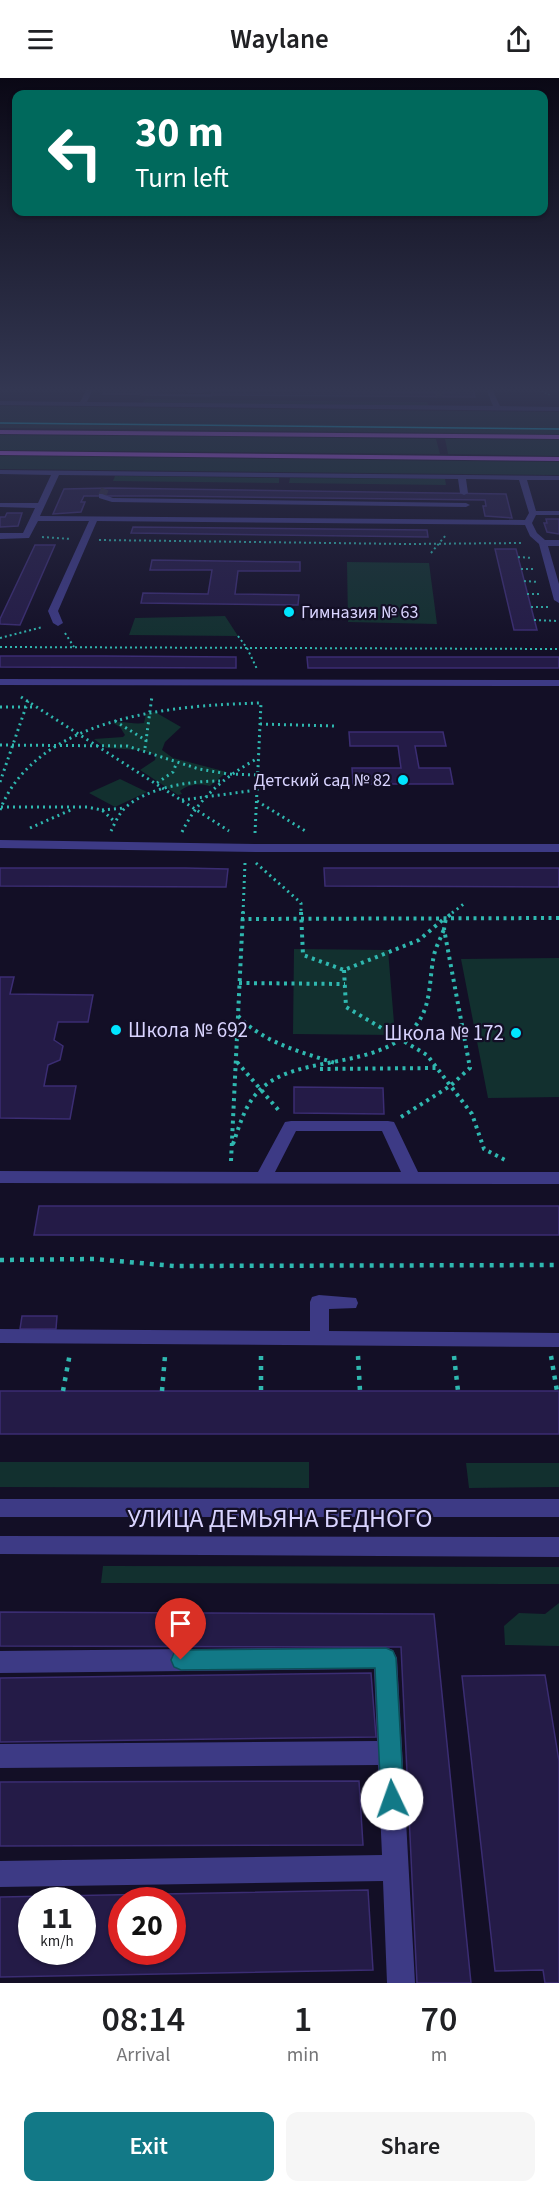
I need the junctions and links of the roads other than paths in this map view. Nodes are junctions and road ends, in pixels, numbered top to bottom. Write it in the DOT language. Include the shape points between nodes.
graph roads {
  1 [pos="522,477"];
  2 [pos="53,478"];
  3 [pos="110,478"];
  4 [pos="462,478"];
  5 [pos="109,482"];
  6 [pos="102,496"];
  7 [pos="465,499"];
  8 [pos="112,500"];
  9 [pos="0,505"];
  10 [pos="41,506"];
  11 [pos="533,513"];
  12 [pos="559,513"];
  13 [pos="35,518"];
  14 [pos="99,518"];
  15 [pos="468,522"];
  16 [pos="528,523"];
  17 [pos="482,530"];
  18 [pos="0,536"];
  19 [pos="543,543"];
  20 [pos="559,543"];
  21 [pos="554,569"];
  22 [pos="559,600"];
  23 [pos="58,622"];
  24 [pos="559,683"];
  25 [pos="1,685"];
  26 [pos="0,844"];
  27 [pos="559,848"];
  28 [pos="0,1177"];
  29 [pos="264,1177"];
  30 [pos="412,1177"];
  31 [pos="559,1178"];
  32 [pos="349,1303"];
  33 [pos="0,1336"];
  34 [pos="320,1338"];
  35 [pos="554,1340"];
  36 [pos="0,1508"];
  37 [pos="559,1508"];
  38 [pos="0,1545"];
  39 [pos="559,1547"];
  40 [pos="0,1662"];
  41 [pos="390,1753"];
  42 [pos="0,1756"];
  43 [pos="395,1868"];
  44 [pos="0,1874"];
  45 [pos="400,1983"];
  1 -- 11 [label="street"];
  2 -- 10 [label="street"];
  3 -- 5 [label="street"];
  4 -- 7 [label="street"];
  6 -- 8 [label="street"];
  7 -- 8 [label="street"];
  7 -- 15 [label="street"];
  8 -- 14 [label="street"];
  9 -- 10 [label="street"];
  10 -- 13 [label="street"];
  11 -- 12 [label="street"];
  11 -- 16 [label="street"];
  13 -- 14 [label="street"];
  13 -- 18 [label="street" via="26,536"];
  14 -- 15 [label="street"];
  14 -- 23 [label="street" via="53,610"];
  15 -- 16 [label="street"];
  15 -- 17 [label="street"];
  16 -- 19 [label="street"];
  19 -- 20 [label="street"];
  19 -- 21 [label="street"];
  21 -- 22 [label="street"];
  24 -- 25 [label="street"];
  26 -- 27 [label="street" via="249,850"];
  28 -- 29 [label="street"];
  29 -- 30 [label="street"];
  29 -- 30 [label="street" via="291,1126 388,1126"];
  30 -- 31 [label="street"];
  32 -- 34 [label="street" via="319,1302"];
  33 -- 34 [label="street"];
  34 -- 35 [label="street"];
  36 -- 37 [label="street, УЛИЦА ДЕМЬЯНА БЕДНОГО"];
  38 -- 39 [label="street, УЛИЦА ДЕМЬЯНА БЕДНОГО"];
  40 -- 41 [label="street" via="386,1658"];
  41 -- 42 [label="street"];
  41 -- 43 [label="street"];
  43 -- 44 [label="street"];
  43 -- 45 [label="street"];
}
